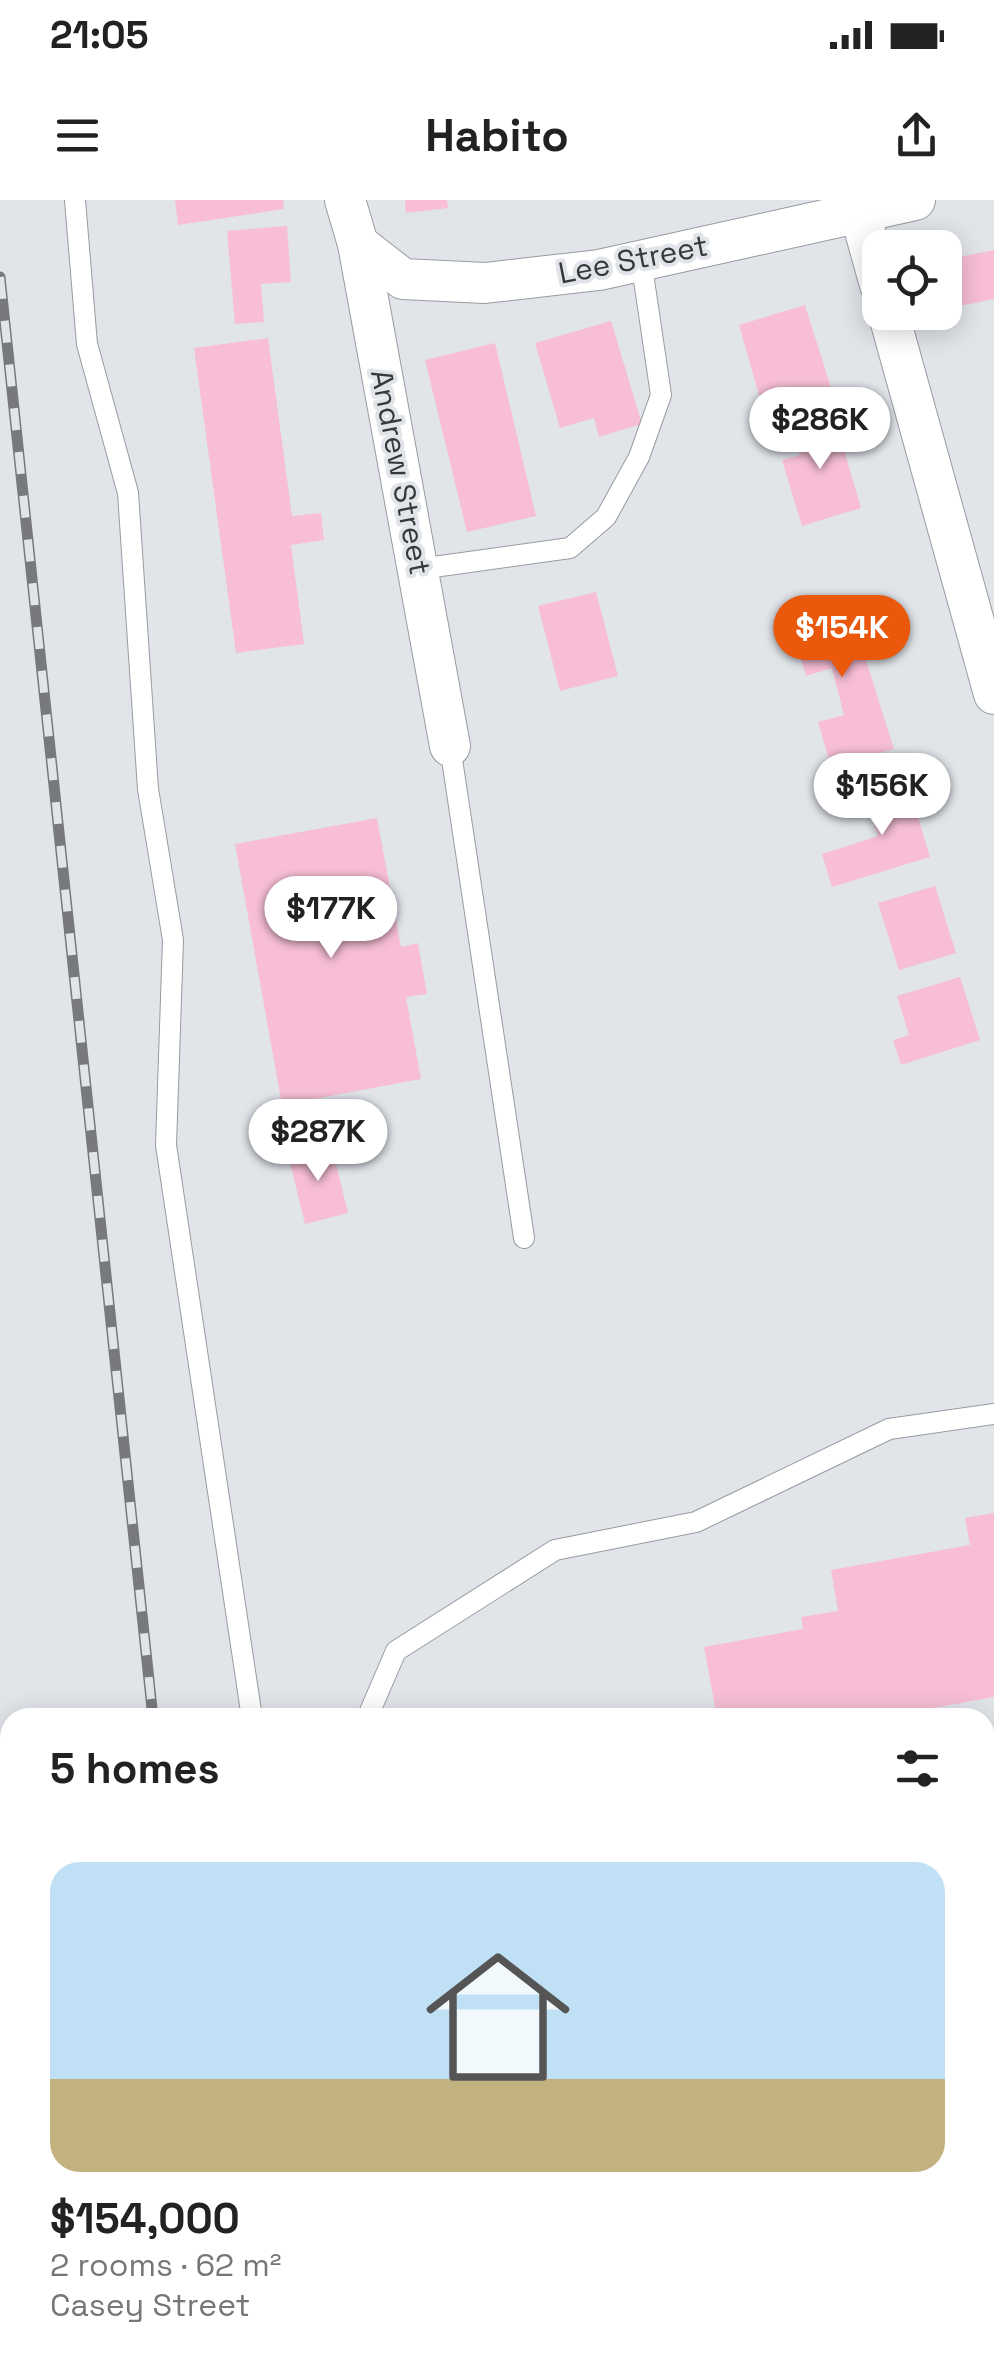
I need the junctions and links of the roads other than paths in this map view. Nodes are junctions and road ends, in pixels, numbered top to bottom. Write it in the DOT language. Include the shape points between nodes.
graph roads {
  1 [pos="75,200"];
  2 [pos="345,200"];
  3 [pos="915,200"];
  4 [pos="860,213"];
  5 [pos="865,230"];
  6 [pos="358,244"];
  7 [pos="641,260"];
  8 [pos="893,330"];
  9 [pos="419,569"];
  10 [pos="992,677"];
  11 [pos="450,746"];
  12 [pos="524,1238"];
  13 [pos="994,1414"];
  14 [pos="250,1708"];
  15 [pos="370,1708"];
  1 -- 14 [label="lane" via="88,344 128,493 148,789 174,940 166,1145"];
  2 -- 6 [label="street, Andrew Street"];
  3 -- 4 [label="street, Lee Street"];
  4 -- 5 [label="street"];
  4 -- 7 [label="street, Lee Street"];
  6 -- 7 [label="street, Lee Street" via="403,278 485,282"];
  6 -- 9 [label="street, Andrew Street"];
  7 -- 9 [label="lane" via="661,395 639,457 606,518 570,548"];
  8 -- 10 [label="street"];
  9 -- 11 [label="street, Andrew Street"];
  11 -- 12 [label="lane"];
  13 -- 15 [label="lane" via="889,1429 696,1522 555,1550 396,1651"];
}
